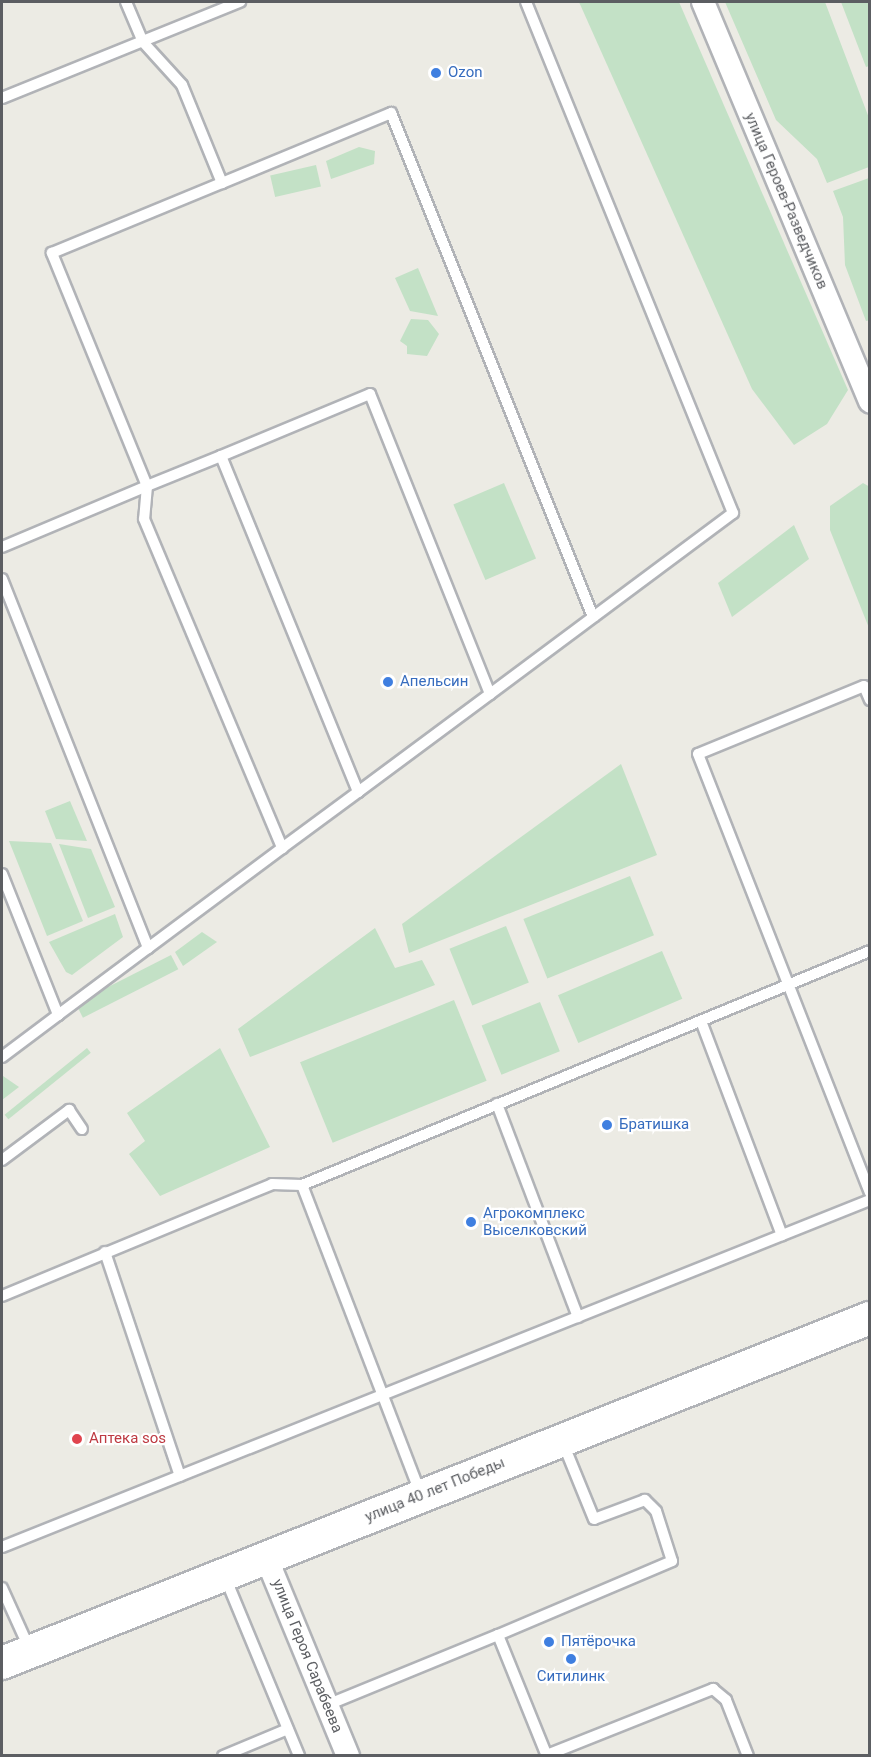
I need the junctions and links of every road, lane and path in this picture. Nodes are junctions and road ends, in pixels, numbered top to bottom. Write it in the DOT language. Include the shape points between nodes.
graph roads {
  1 [pos="126,2"];
  2 [pos="240,2"];
  3 [pos="526,2"];
  4 [pos="703,2"];
  5 [pos="143,42"];
  6 [pos="2,98"];
  7 [pos="222,183"];
  8 [pos="870,402"];
  9 [pos="221,456"];
  10 [pos="147,486"];
  11 [pos="2,547"];
  12 [pos="2,579"];
  13 [pos="592,617"];
  14 [pos="490,694"];
  15 [pos="870,700"];
  16 [pos="358,792"];
  17 [pos="282,848"];
  18 [pos="2,874"];
  19 [pos="148,948"];
  20 [pos="870,951"];
  21 [pos="788,984"];
  22 [pos="58,1015"];
  23 [pos="701,1021"];
  24 [pos="2,1057"];
  25 [pos="497,1104"];
  26 [pos="82,1129"];
  27 [pos="2,1160"];
  28 [pos="302,1185"];
  29 [pos="870,1192"];
  30 [pos="870,1200"];
  31 [pos="782,1235"];
  32 [pos="105,1252"];
  33 [pos="2,1296"];
  34 [pos="578,1317"];
  35 [pos="870,1318"];
  36 [pos="382,1395"];
  37 [pos="561,1440"];
  38 [pos="180,1476"];
  39 [pos="422,1495"];
  40 [pos="2,1547"];
  41 [pos="266,1557"];
  42 [pos="223,1574"];
  43 [pos="2,1588"];
  44 [pos="498,1635"];
  45 [pos="30,1650"];
  46 [pos="2,1663"];
  47 [pos="327,1705"];
  48 [pos="288,1729"];
  49 [pos="223,1755"];
  50 [pos="298,1755"];
  51 [pos="348,1755"];
  52 [pos="547,1755"];
  53 [pos="748,1755"];
  1 -- 5 [label="lane"];
  2 -- 5 [label="lane"];
  3 -- 13 [label="lane" via="733,513"];
  4 -- 8 [label="street, улица Героев-Разведчиков"];
  5 -- 6 [label="lane"];
  5 -- 7 [label="lane" via="182,85"];
  7 -- 10 [label="lane" via="52,253"];
  7 -- 13 [label="lane" via="391,113"];
  9 -- 10 [label="lane"];
  9 -- 14 [label="lane" via="370,394"];
  9 -- 16 [label="lane"];
  10 -- 11 [label="lane"];
  10 -- 17 [label="lane" via="144,519"];
  12 -- 19 [label="lane"];
  13 -- 14 [label="lane"];
  14 -- 16 [label="lane"];
  15 -- 21 [label="lane" via="864,686 698,754"];
  16 -- 17 [label="lane"];
  17 -- 19 [label="lane"];
  18 -- 22 [label="lane"];
  19 -- 22 [label="lane"];
  20 -- 21 [label="lane"];
  21 -- 23 [label="lane"];
  21 -- 29 [label="lane"];
  22 -- 24 [label="lane"];
  23 -- 25 [label="lane"];
  23 -- 31 [label="lane"];
  25 -- 28 [label="lane"];
  25 -- 34 [label="lane"];
  26 -- 27 [label="lane" via="69,1110"];
  28 -- 32 [label="lane" via="272,1184"];
  28 -- 36 [label="lane"];
  30 -- 31 [label="lane"];
  31 -- 34 [label="lane"];
  32 -- 33 [label="lane"];
  32 -- 38 [label="lane"];
  34 -- 36 [label="lane"];
  35 -- 37 [label="street, улица 40 лет Победы"];
  36 -- 38 [label="lane"];
  36 -- 39 [label="lane"];
  37 -- 39 [label="street, улица 40 лет Победы"];
  37 -- 44 [label="lane" via="594,1519 645,1500 656,1511 672,1561"];
  38 -- 40 [label="lane"];
  39 -- 41 [label="street, улица 40 лет Победы"];
  41 -- 42 [label="street, улица 40 лет Победы"];
  41 -- 47 [label="street, улица Героя Сарабеева"];
  42 -- 45 [label="street, улица 40 лет Победы"];
  42 -- 48 [label="lane"];
  43 -- 45 [label="lane"];
  44 -- 47 [label="lane"];
  44 -- 52 [label="lane"];
  45 -- 46 [label="street, улица 40 лет Победы"];
  47 -- 51 [label="street, улица Героя Сарабеева"];
  48 -- 49 [label="lane"];
  48 -- 50 [label="lane"];
  52 -- 53 [label="lane" via="713,1689 726,1700"];
}
